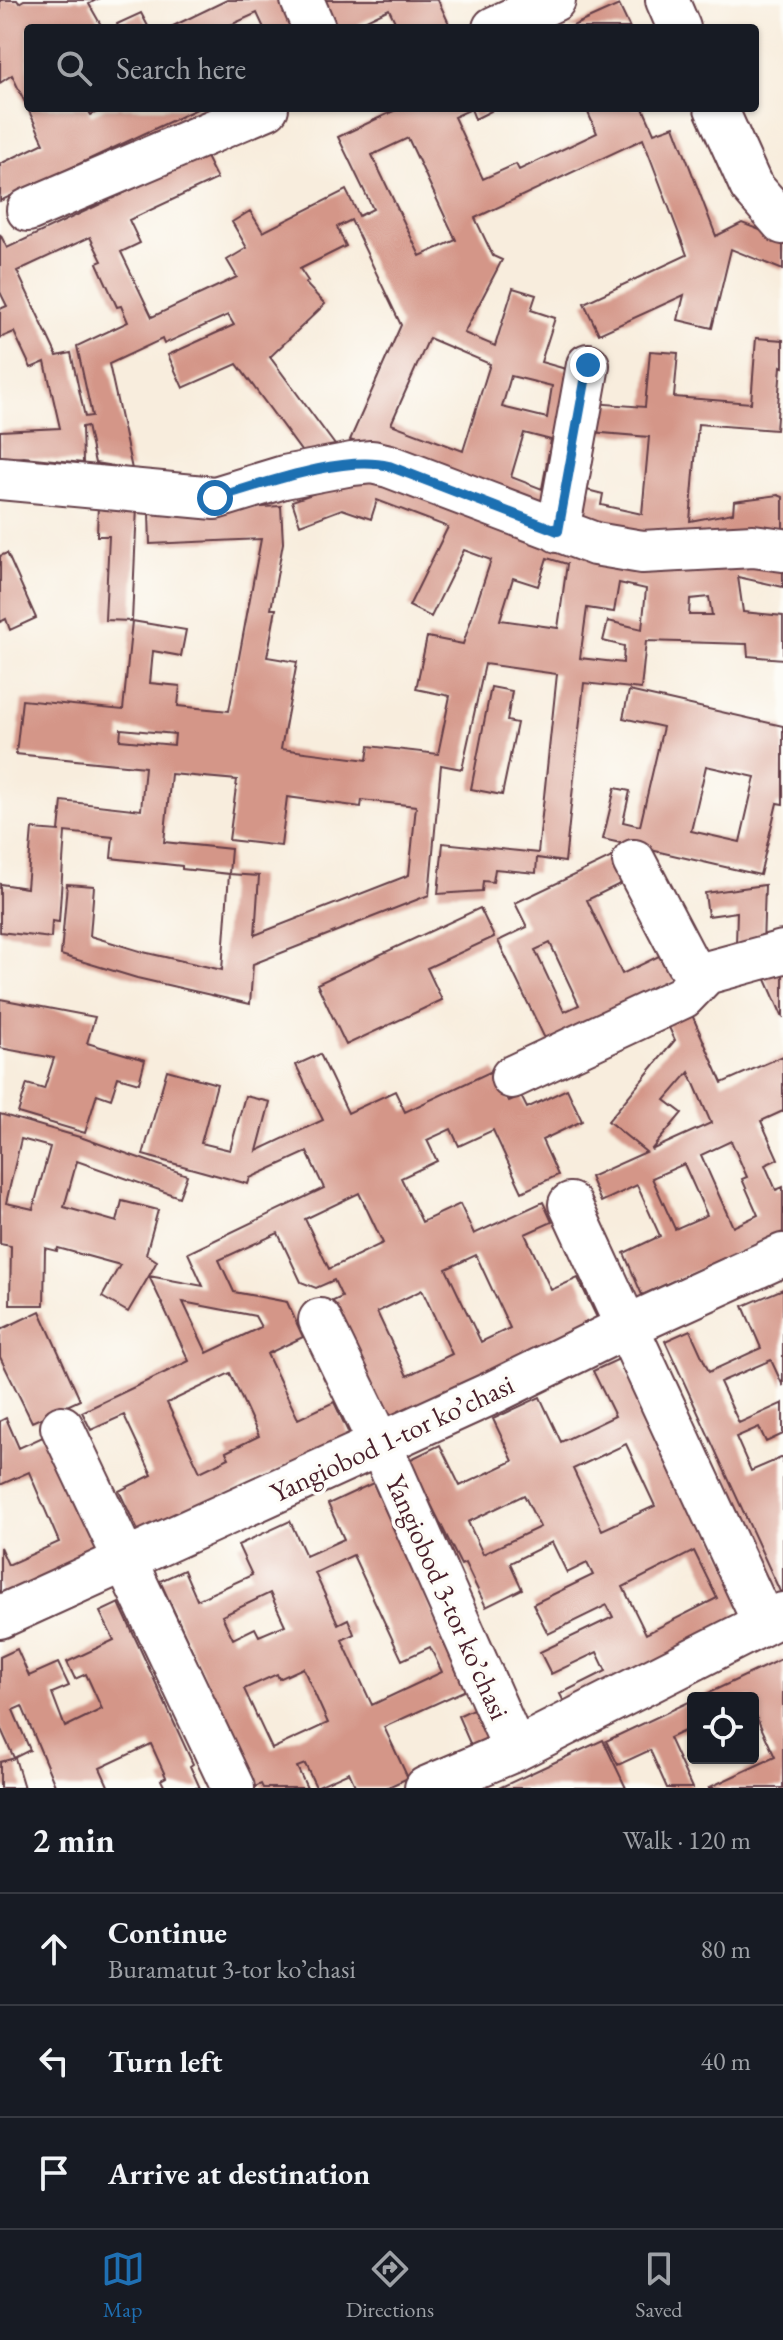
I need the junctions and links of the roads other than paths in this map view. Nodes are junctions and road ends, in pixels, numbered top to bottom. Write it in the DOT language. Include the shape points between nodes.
graph roads {
  1 [pos="302,0"];
  2 [pos="554,0"];
  3 [pos="667,0"];
  4 [pos="312,24"];
  5 [pos="503,24"];
  6 [pos="677,24"];
  7 [pos="258,112"];
  8 [pos="718,112"];
  9 [pos="28,210"];
  10 [pos="783,223"];
  11 [pos="588,365"];
  12 [pos="0,478"];
  13 [pos="558,531"];
  14 [pos="783,550"];
  15 [pos="634,861"];
  16 [pos="783,952"];
  17 [pos="706,973"];
  18 [pos="512,1077"];
  19 [pos="570,1204"];
  20 [pos="783,1255"];
  21 [pos="320,1320"];
  22 [pos="628,1326"];
  23 [pos="62,1427"];
  24 [pos="380,1444"];
  25 [pos="124,1559"];
  26 [pos="0,1617"];
  27 [pos="774,1618"];
  28 [pos="515,1750"];
  29 [pos="233,1788"];
  30 [pos="426,1788"];
  1 -- 4 [label="street"];
  2 -- 5 [label="street"];
  3 -- 6 [label="street"];
  7 -- 9 [label="street"];
  8 -- 10 [label="street" via="751,186"];
  11 -- 13 [label="street"];
  12 -- 13 [label="street" via="215,498 284,477 372,462"];
  13 -- 14 [label="street" via="642,552 753,546"];
  15 -- 17 [label="street" via="687,962"];
  16 -- 17 [label="street"];
  17 -- 18 [label="street" via="683,997"];
  19 -- 22 [label="street"];
  20 -- 22 [label="street, Yangiobod 1-tor koʼchasi"];
  21 -- 24 [label="street, Yangiobod 3-tor koʼchasi"];
  22 -- 24 [label="street, Yangiobod 1-tor koʼchasi"];
  22 -- 27 [label="street"];
  23 -- 25 [label="street"];
  24 -- 25 [label="street, Yangiobod 1-tor koʼchasi"];
  24 -- 28 [label="street, Yangiobod 3-tor koʼchasi"];
  25 -- 26 [label="street, Yangiobod 1-tor koʼchasi"];
  25 -- 29 [label="street"];
  27 -- 28 [label="street"];
  28 -- 30 [label="street"];
}
